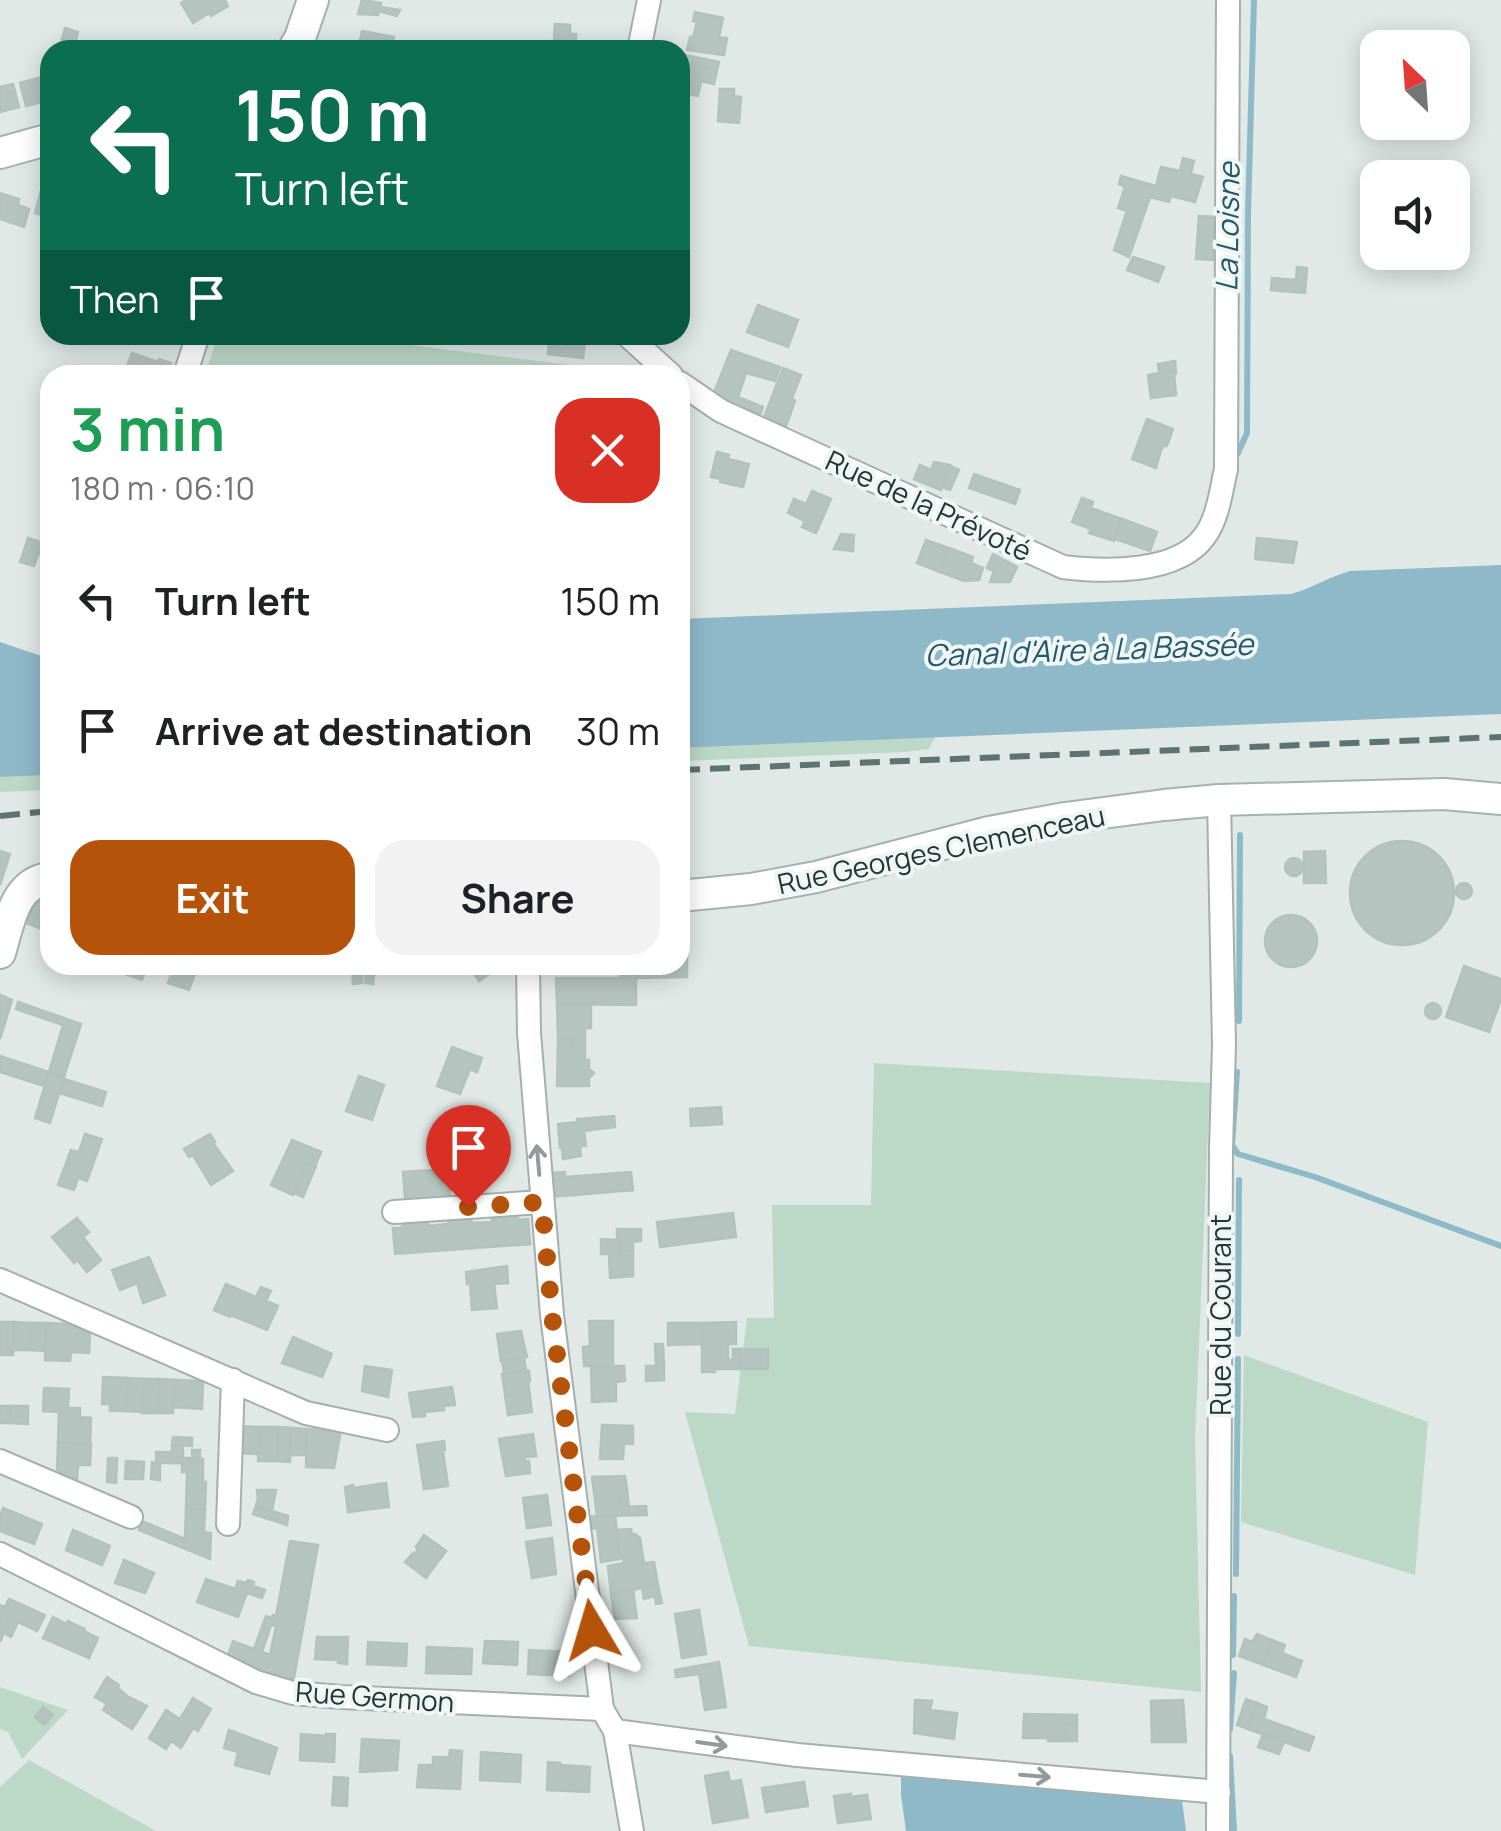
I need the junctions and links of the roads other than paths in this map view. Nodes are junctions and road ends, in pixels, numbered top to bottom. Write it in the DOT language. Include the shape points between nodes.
graph roads {
  1 [pos="313,0"];
  2 [pos="649,0"];
  3 [pos="1228,0"];
  4 [pos="299,40"];
  5 [pos="641,40"];
  6 [pos="40,142"];
  7 [pos="0,154"];
  8 [pos="638,345"];
  9 [pos="660,365"];
  10 [pos="690,390"];
  11 [pos="1218,800"];
  12 [pos="1501,800"];
  13 [pos="40,880"];
  14 [pos="690,895"];
  15 [pos="0,953"];
  16 [pos="528,975"];
  17 [pos="542,1202"];
  18 [pos="394,1212"];
  19 [pos="0,1280"];
  20 [pos="232,1380"];
  21 [pos="387,1430"];
  22 [pos="0,1461"];
  23 [pos="131,1517"];
  24 [pos="228,1524"];
  25 [pos="0,1554"];
  26 [pos="602,1709"];
  27 [pos="615,1731"];
  28 [pos="1218,1792"];
  29 [pos="632,1831"];
  30 [pos="1218,1831"];
  1 -- 4 [label="street"];
  2 -- 5 [label="street"];
  3 -- 10 [label="street, Rue de la Prévoté" via="1226,469 1207,534 1190,553 1157,566 1063,566 721,411"];
  6 -- 7 [label="street"];
  8 -- 9 [label="street"];
  11 -- 12 [label="street, Rue Georges Clemenceau" via="1444,794"];
  11 -- 14 [label="street, Rue Georges Clemenceau" via="1065,818 816,877"];
  11 -- 28 [label="street, Rue du Courant" via="1224,1045"];
  13 -- 15 [label="street" via="15,904"];
  17 -- 16 [label="street, one-way"];
  17 -- 18 [label="street"];
  17 -- 26 [label="street"];
  19 -- 20 [label="street"];
  20 -- 21 [label="street" via="306,1413"];
  20 -- 24 [label="street"];
  22 -- 23 [label="street"];
  25 -- 26 [label="street, Rue Germon" via="256,1682 293,1693"];
  26 -- 27 [label="street"];
  27 -- 28 [label="street, one-way" via="798,1755"];
  27 -- 29 [label="street"];
  28 -- 30 [label="street, Rue du Courant"];
}
